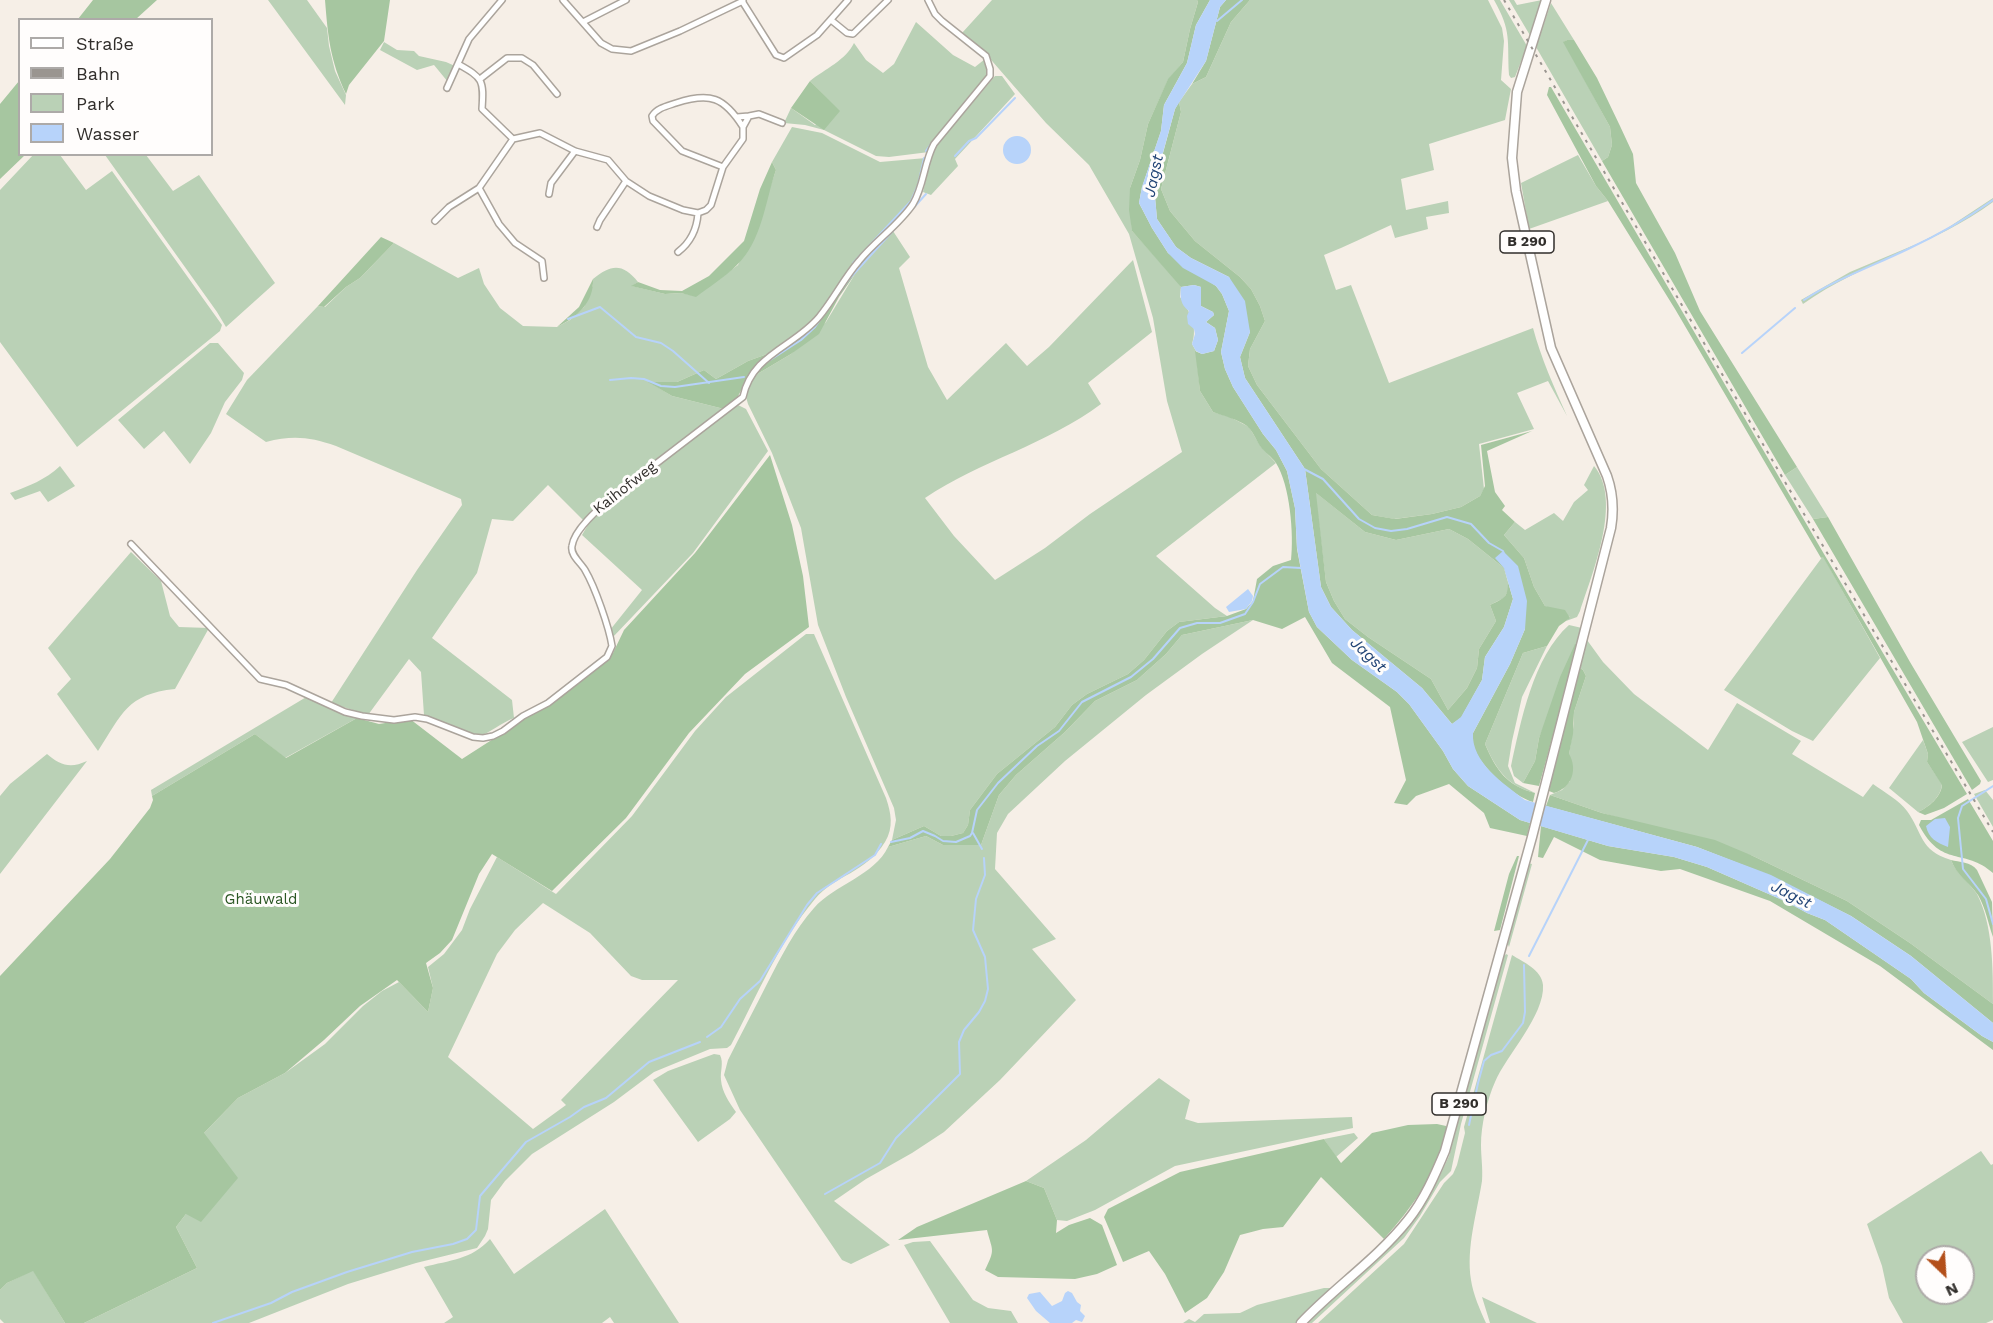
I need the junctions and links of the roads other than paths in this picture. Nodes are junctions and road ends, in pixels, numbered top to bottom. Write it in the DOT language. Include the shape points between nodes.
graph roads {
  1 [pos="502,0"];
  2 [pos="564,0"];
  3 [pos="626,0"];
  4 [pos="888,0"];
  5 [pos="928,0"];
  6 [pos="1546,0"];
  7 [pos="742,1"];
  8 [pos="846,1"];
  9 [pos="831,20"];
  10 [pos="583,22"];
  11 [pos="458,64"];
  12 [pos="480,80"];
  13 [pos="447,88"];
  14 [pos="557,94"];
  15 [pos="749,116"];
  16 [pos="737,117"];
  17 [pos="782,123"];
  18 [pos="743,127"];
  19 [pos="513,139"];
  20 [pos="575,151"];
  21 [pos="723,166"];
  22 [pos="626,181"];
  23 [pos="479,188"];
  24 [pos="549,194"];
  25 [pos="698,213"];
  26 [pos="435,221"];
  27 [pos="597,227"];
  28 [pos="678,252"];
  29 [pos="544,278"];
  30 [pos="131,544"];
  31 [pos="1301,1323"];
  1 -- 11 [label="street" via="469,39"];
  2 -- 10 [label="street"];
  3 -- 10 [label="street"];
  4 -- 9 [label="street" via="853,34"];
  5 -- 30 [label="street, Kaihofweg" via="942,21 986,56 990,76 934,144 914,203 859,260 820,316 800,336 762,362 749,378 743,397 609,499 584,524 572,551 589,578 612,646 607,657 548,703 503,731 483,738 427,719 394,720 345,712 286,685 260,679"];
  6 -- 31 [label="main road, B 290" via="1517,92 1512,158 1516,191 1551,348 1607,476 1612,495 1611,528 1532,837 1445,1151 1414,1212 1395,1235"];
  7 -- 9 [label="street" via="780,58 790,56"];
  7 -- 10 [label="street" via="631,51 601,43"];
  8 -- 9 [label="street"];
  11 -- 12 [label="street"];
  11 -- 13 [label="street"];
  12 -- 14 [label="street" via="507,58 522,58 533,65"];
  12 -- 19 [label="street" via="484,87 482,108"];
  15 -- 16 [label="street"];
  15 -- 17 [label="street" via="759,114"];
  15 -- 18 [label="street"];
  16 -- 18 [label="street"];
  16 -- 21 [label="street" via="724,104 709,97 692,98 656,110 652,116 682,151"];
  18 -- 21 [label="street" via="743,139"];
  19 -- 20 [label="street" via="540,133"];
  19 -- 23 [label="street"];
  20 -- 22 [label="street" via="608,160"];
  20 -- 24 [label="street" via="551,183"];
  21 -- 25 [label="street" via="711,205"];
  22 -- 25 [label="street" via="649,196"];
  22 -- 27 [label="street"];
  23 -- 26 [label="street"];
  23 -- 29 [label="street" via="515,243 542,261"];
  25 -- 28 [label="street" via="698,224 687,245"];
}
